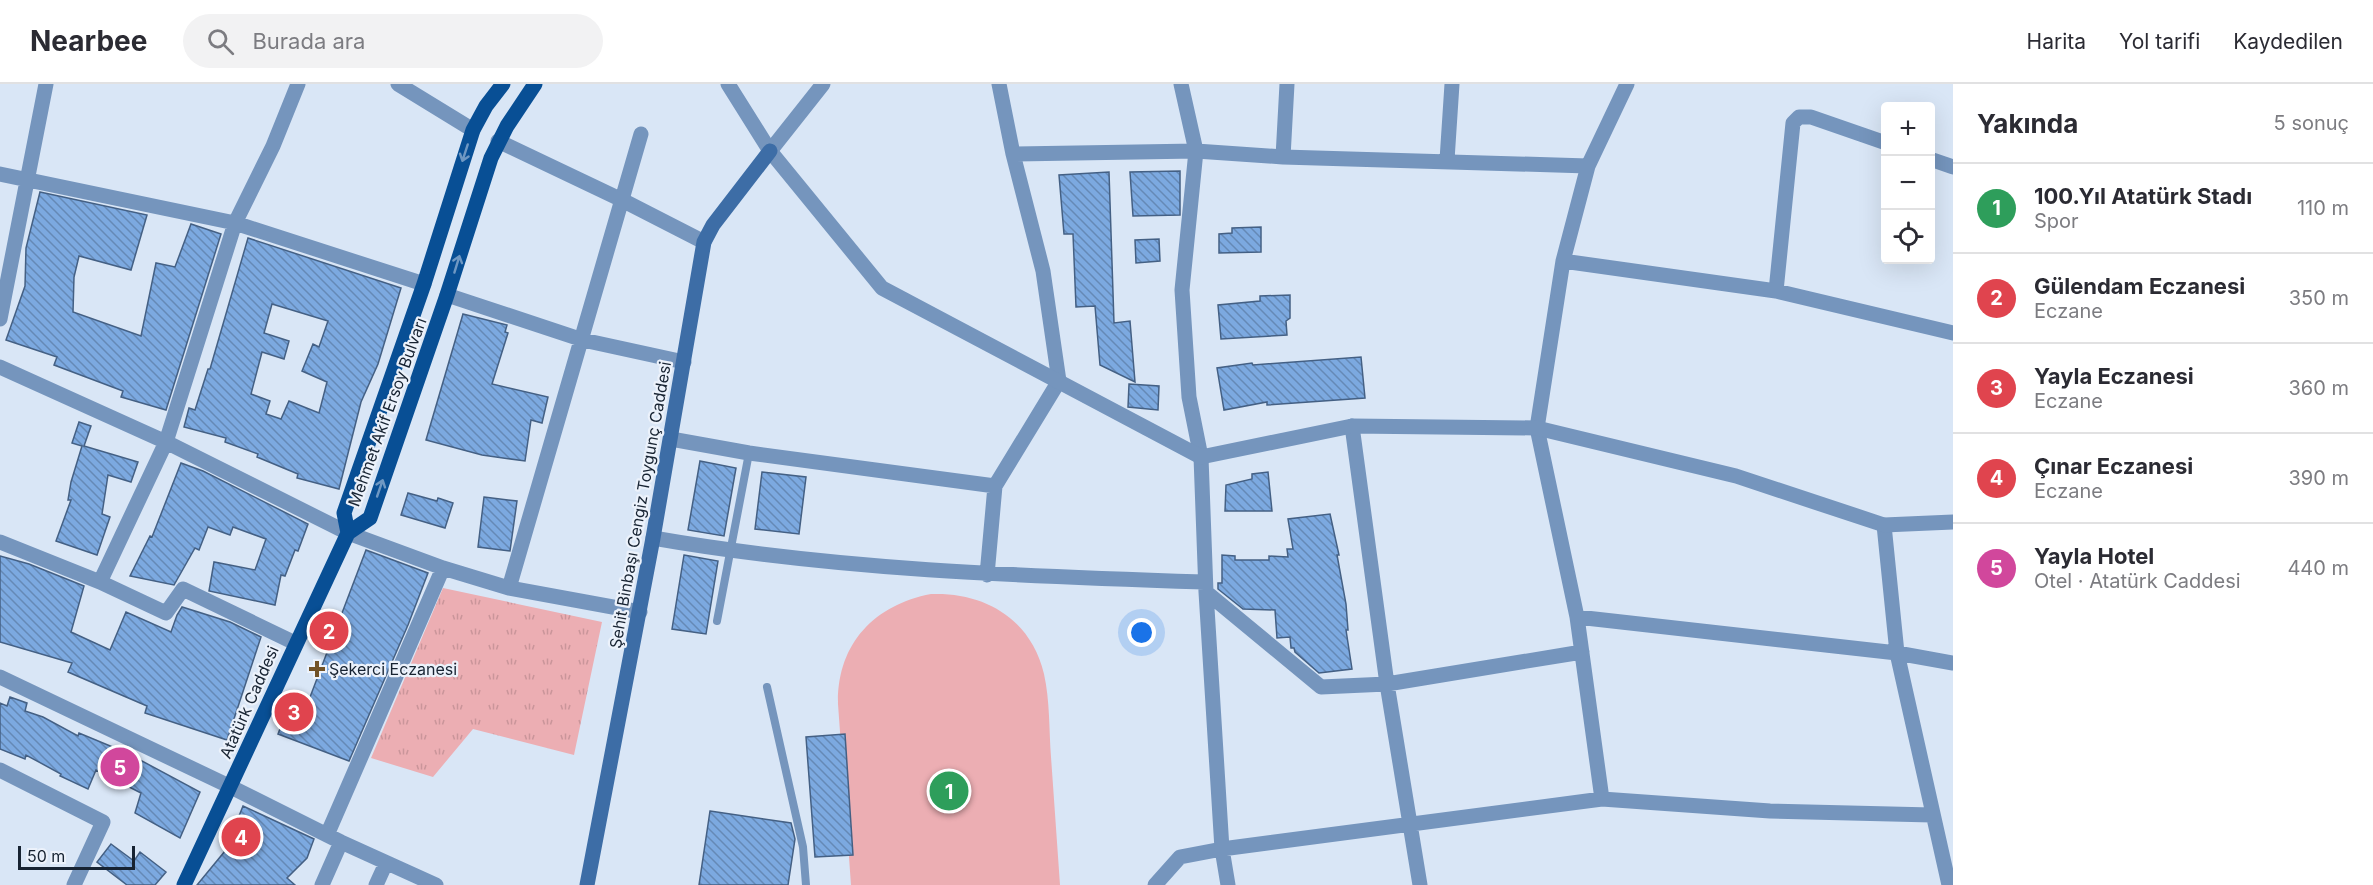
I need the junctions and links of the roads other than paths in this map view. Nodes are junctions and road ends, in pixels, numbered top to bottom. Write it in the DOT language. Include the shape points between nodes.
graph roads {
  1 [pos="46,84"];
  2 [pos="298,84"];
  3 [pos="398,84"];
  4 [pos="503,84"];
  5 [pos="535,84"];
  6 [pos="728,84"];
  7 [pos="824,84"];
  8 [pos="999,84"];
  9 [pos="1181,84"];
  10 [pos="1287,84"];
  11 [pos="1452,84"];
  12 [pos="1628,84"];
  13 [pos="473,130"];
  14 [pos="641,134"];
  15 [pos="498,141"];
  16 [pos="1881,141"];
  17 [pos="770,151"];
  18 [pos="1196,151"];
  19 [pos="1013,154"];
  20 [pos="1283,157"];
  21 [pos="1448,160"];
  22 [pos="1935,161"];
  23 [pos="1588,166"];
  24 [pos="1953,167"];
  25 [pos="0,174"];
  26 [pos="27,179"];
  27 [pos="622,200"];
  28 [pos="235,224"];
  29 [pos="704,242"];
  30 [pos="1563,261"];
  31 [pos="424,284"];
  32 [pos="1776,291"];
  33 [pos="447,295"];
  34 [pos="0,319"];
  35 [pos="1953,333"];
  36 [pos="583,340"];
  37 [pos="684,362"];
  38 [pos="0,367"];
  39 [pos="1059,381"];
  40 [pos="1352,426"];
  41 [pos="1538,429"];
  42 [pos="671,439"];
  43 [pos="166,442"];
  44 [pos="749,453"];
  45 [pos="1201,456"];
  46 [pos="995,486"];
  47 [pos="1953,522"];
  48 [pos="1884,525"];
  49 [pos="348,533"];
  50 [pos="653,538"];
  51 [pos="0,542"];
  52 [pos="730,552"];
  53 [pos="443,568"];
  54 [pos="987,575"];
  55 [pos="100,582"];
  56 [pos="1206,587"];
  57 [pos="509,588"];
  58 [pos="640,612"];
  59 [pos="1577,617"];
  60 [pos="717,621"];
  61 [pos="295,643"];
  62 [pos="1582,652"];
  63 [pos="1897,653"];
  64 [pos="1953,663"];
  65 [pos="0,677"];
  66 [pos="1386,684"];
  67 [pos="767,687"];
  68 [pos="0,770"];
  69 [pos="231,787"];
  70 [pos="1602,799"];
  71 [pos="1932,815"];
  72 [pos="1410,825"];
  73 [pos="327,835"];
  74 [pos="341,842"];
  75 [pos="1222,849"];
  76 [pos="386,863"];
  77 [pos="81,882"];
  78 [pos="184,885"];
  79 [pos="322,885"];
  80 [pos="376,885"];
  81 [pos="436,885"];
  82 [pos="587,885"];
  83 [pos="807,885"];
  84 [pos="1155,885"];
  85 [pos="1228,885"];
  86 [pos="1420,885"];
  87 [pos="1949,885"];
  1 -- 26 [label="street"];
  2 -- 28 [label="street"];
  3 -- 13 [label="street"];
  4 -- 13 [label="main road, Mehmet Akif Ersoy Bulvarı"];
  5 -- 15 [label="main road, Mehmet Akif Ersoy Bulvarı"];
  6 -- 17 [label="street"];
  7 -- 17 [label="street"];
  8 -- 19 [label="street"];
  9 -- 18 [label="street"];
  10 -- 20 [label="street"];
  11 -- 21 [label="street"];
  12 -- 23 [label="street"];
  13 -- 31 [label="main road, Mehmet Akif Ersoy Bulvarı, one-way"];
  14 -- 27 [label="street"];
  15 -- 27 [label="street"];
  33 -- 15 [label="main road, Mehmet Akif Ersoy Bulvarı, one-way"];
  16 -- 32 [label="street" via="1805,116 1793,123"];
  17 -- 29 [label="main road, Şehit Binbaşı Cengiz Toygunç Caddesi"];
  17 -- 39 [label="street" via="882,288"];
  18 -- 19 [label="street"];
  18 -- 20 [label="street"];
  18 -- 45 [label="street" via="1182,290 1189,397"];
  19 -- 39 [label="street" via="1043,271"];
  20 -- 21 [label="street"];
  21 -- 23 [label="street"];
  22 -- 24 [label="street"];
  23 -- 30 [label="street"];
  25 -- 26 [label="street"];
  26 -- 28 [label="street"];
  26 -- 34 [label="street"];
  27 -- 29 [label="street"];
  27 -- 36 [label="street"];
  28 -- 31 [label="street"];
  28 -- 43 [label="street"];
  29 -- 37 [label="main road, Şehit Binbaşı Cengiz Toygunç Caddesi"];
  30 -- 32 [label="street"];
  30 -- 41 [label="street"];
  31 -- 49 [label="main road, Mehmet Akif Ersoy Bulvarı" via="344,513"];
  32 -- 35 [label="street"];
  33 -- 36 [label="street"];
  49 -- 33 [label="main road, Mehmet Akif Ersoy Bulvarı, one-way" via="370,518"];
  36 -- 37 [label="street"];
  36 -- 57 [label="street"];
  37 -- 42 [label="main road, Şehit Binbaşı Cengiz Toygunç Caddesi"];
  38 -- 43 [label="street"];
  39 -- 45 [label="street"];
  39 -- 46 [label="street"];
  40 -- 41 [label="street"];
  40 -- 45 [label="street"];
  40 -- 66 [label="street"];
  41 -- 48 [label="street" via="1736,477"];
  41 -- 59 [label="street"];
  42 -- 44 [label="street"];
  42 -- 50 [label="main road, Şehit Binbaşı Cengiz Toygunç Caddesi"];
  43 -- 49 [label="street"];
  43 -- 55 [label="street"];
  44 -- 46 [label="street"];
  44 -- 52 [label="lane"];
  45 -- 56 [label="street"];
  46 -- 54 [label="street"];
  47 -- 48 [label="street"];
  48 -- 63 [label="street"];
  49 -- 53 [label="street"];
  49 -- 61 [label="main road, Atatürk Caddesi"];
  50 -- 52 [label="street"];
  50 -- 58 [label="main road, Şehit Binbaşı Cengiz Toygunç Caddesi"];
  51 -- 55 [label="street"];
  52 -- 54 [label="street"];
  52 -- 60 [label="lane"];
  53 -- 57 [label="street"];
  53 -- 73 [label="street"];
  54 -- 56 [label="street"];
  55 -- 61 [label="street" via="166,613 183,589"];
  56 -- 66 [label="street" via="1321,687"];
  56 -- 75 [label="street"];
  57 -- 58 [label="street"];
  58 -- 82 [label="main road, Şehit Binbaşı Cengiz Toygunç Caddesi"];
  59 -- 62 [label="street"];
  59 -- 63 [label="street"];
  61 -- 69 [label="main road, Atatürk Caddesi"];
  62 -- 66 [label="street"];
  62 -- 70 [label="street"];
  63 -- 64 [label="street"];
  63 -- 71 [label="street"];
  65 -- 69 [label="street"];
  66 -- 72 [label="street"];
  67 -- 83 [label="lane" via="803,847"];
  68 -- 77 [label="street" via="103,822"];
  69 -- 73 [label="street"];
  69 -- 78 [label="main road, Atatürk Caddesi"];
  70 -- 71 [label="street" via="1770,812"];
  70 -- 72 [label="street"];
  71 -- 87 [label="street"];
  72 -- 75 [label="street"];
  72 -- 86 [label="street"];
  73 -- 74 [label="street"];
  74 -- 76 [label="street"];
  74 -- 79 [label="street"];
  75 -- 84 [label="street" via="1180,857"];
  75 -- 85 [label="street"];
  76 -- 80 [label="street"];
  76 -- 81 [label="street"];
}
